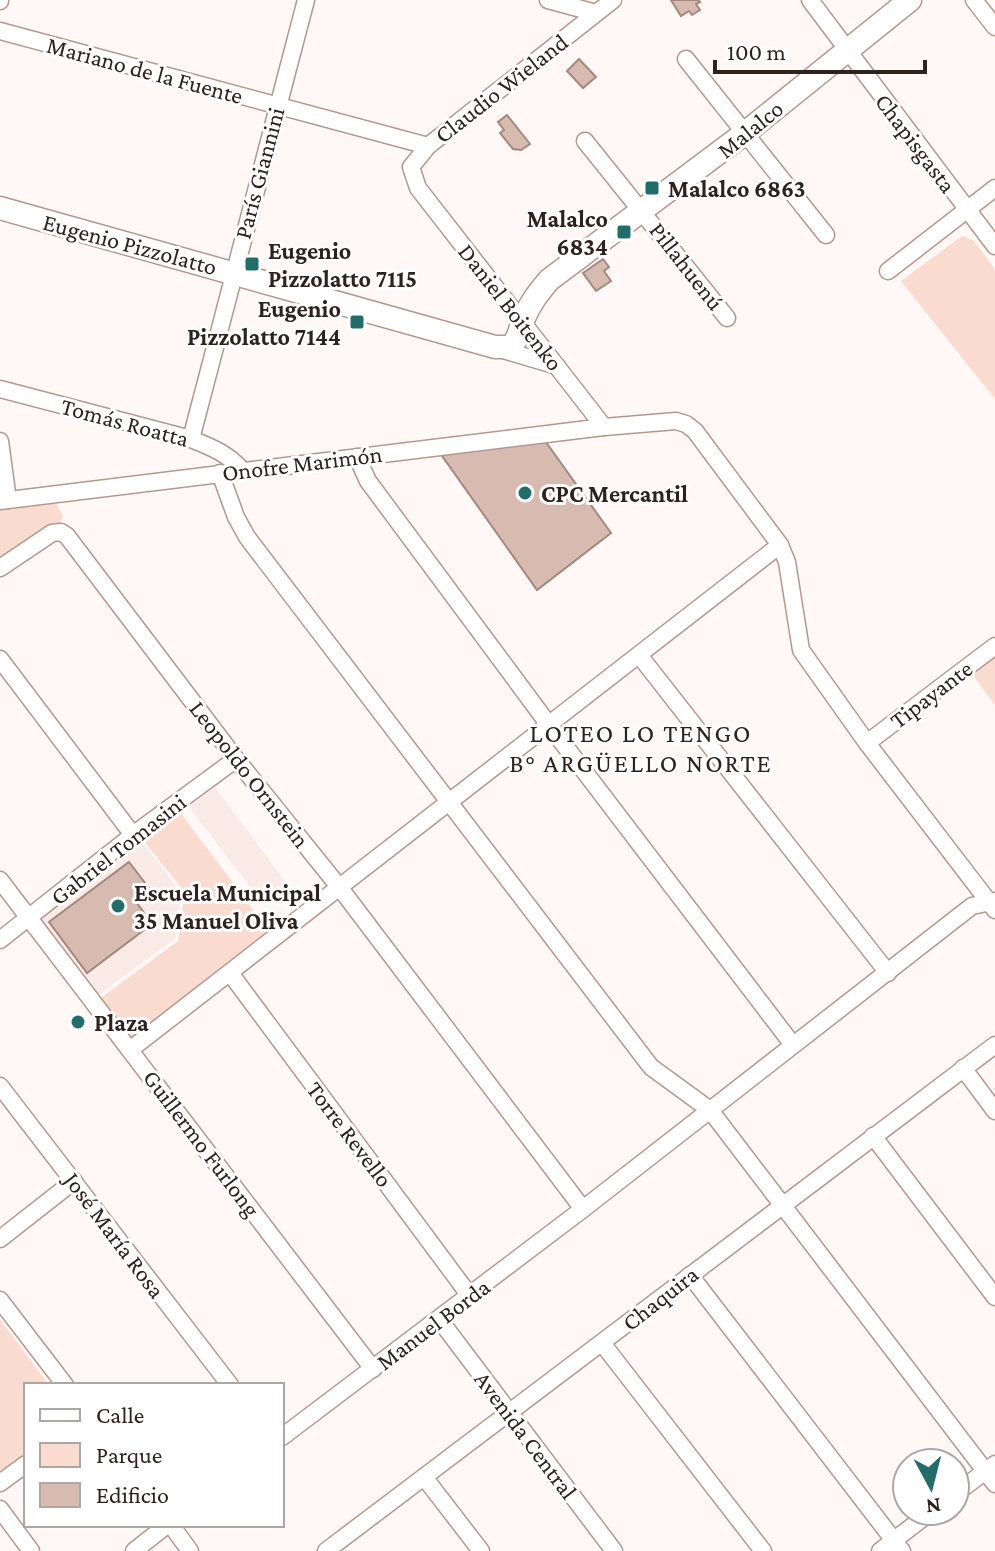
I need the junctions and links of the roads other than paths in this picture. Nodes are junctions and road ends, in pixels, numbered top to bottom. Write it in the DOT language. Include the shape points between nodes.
graph roads {
  1 [pos="306,0"];
  2 [pos="548,0"];
  3 [pos="612,0"];
  4 [pos="810,0"];
  5 [pos="910,0"];
  6 [pos="974,0"];
  7 [pos="596,13"];
  8 [pos="995,27"];
  9 [pos="0,31"];
  10 [pos="847,50"];
  11 [pos="686,59"];
  12 [pos="277,105"];
  13 [pos="745,133"];
  14 [pos="585,141"];
  15 [pos="428,146"];
  16 [pos="418,188"];
  17 [pos="995,188"];
  18 [pos="0,208"];
  19 [pos="967,210"];
  20 [pos="644,211"];
  21 [pos="826,235"];
  22 [pos="995,246"];
  23 [pos="888,271"];
  24 [pos="234,272"];
  25 [pos="727,318"];
  26 [pos="522,321"];
  27 [pos="495,347"];
  28 [pos="557,366"];
  29 [pos="0,389"];
  30 [pos="604,427"];
  31 [pos="191,439"];
  32 [pos="0,441"];
  33 [pos="357,457"];
  34 [pos="242,470"];
  35 [pos="220,473"];
  36 [pos="4,500"];
  37 [pos="780,545"];
  38 [pos="0,568"];
  39 [pos="995,646"];
  40 [pos="639,655"];
  41 [pos="0,659"];
  42 [pos="549,725"];
  43 [pos="867,743"];
  44 [pos="236,759"];
  45 [pos="449,803"];
  46 [pos="133,835"];
  47 [pos="0,880"];
  48 [pos="340,888"];
  49 [pos="993,904"];
  50 [pos="29,918"];
  51 [pos="0,940"];
  52 [pos="230,973"];
  53 [pos="888,973"];
  54 [pos="793,1045"];
  55 [pos="995,1045"];
  56 [pos="131,1049"];
  57 [pos="963,1068"];
  58 [pos="0,1086"];
  59 [pos="710,1110"];
  60 [pos="995,1111"];
  61 [pos="873,1136"];
  62 [pos="74,1181"];
  63 [pos="782,1205"];
  64 [pos="583,1209"];
  65 [pos="0,1239"];
  66 [pos="690,1275"];
  67 [pos="470,1296"];
  68 [pos="995,1297"];
  69 [pos="0,1300"];
  70 [pos="439,1319"];
  71 [pos="602,1343"];
  72 [pos="373,1369"];
  73 [pos="63,1383"];
  74 [pos="228,1383"];
  75 [pos="509,1412"];
  76 [pos="284,1436"];
  77 [pos="24,1465"];
  78 [pos="992,1473"];
  79 [pos="424,1477"];
  80 [pos="0,1483"];
  81 [pos="971,1485"];
  82 [pos="0,1509"];
  83 [pos="166,1527"];
  84 [pos="171,1527"];
  85 [pos="916,1527"];
  86 [pos="898,1546"];
  87 [pos="332,1549"];
  88 [pos="31,1551"];
  89 [pos="134,1551"];
  90 [pos="190,1551"];
  91 [pos="481,1551"];
  92 [pos="614,1551"];
  93 [pos="763,1551"];
  94 [pos="880,1551"];
  1 -- 12 [label="street, París Giannini"];
  2 -- 7 [label="street"];
  3 -- 7 [label="street, Claudio Wieland"];
  4 -- 10 [label="street, Chapisgasta"];
  5 -- 10 [label="main road, Malalco"];
  6 -- 8 [label="street"];
  7 -- 15 [label="street, Claudio Wieland"];
  9 -- 12 [label="street, Mariano de la Fuente"];
  10 -- 13 [label="main road, Malalco"];
  10 -- 19 [label="street, Chapisgasta"];
  11 -- 13 [label="street"];
  12 -- 15 [label="street, Mariano de la Fuente"];
  12 -- 24 [label="street, París Giannini"];
  13 -- 20 [label="main road, Malalco"];
  13 -- 21 [label="street"];
  14 -- 20 [label="street, Pillahuenú"];
  15 -- 16 [label="street, Claudio Wieland" via="411,167"];
  16 -- 26 [label="street, Daniel Boitenko"];
  17 -- 19 [label="street"];
  18 -- 24 [label="main road, Eugenio Pizzolatto"];
  19 -- 22 [label="street, Chapisgasta"];
  19 -- 23 [label="street"];
  20 -- 25 [label="street, Pillahuenú"];
  20 -- 26 [label="main road, Malalco" via="549,280"];
  24 -- 27 [label="main road, Eugenio Pizzolatto"];
  24 -- 31 [label="street, París Giannini"];
  26 -- 27 [label="main road" via="517,341"];
  26 -- 28 [label="street, Daniel Boitenko"];
  27 -- 28 [label="street"];
  28 -- 30 [label="street, Daniel Boitenko"];
  29 -- 31 [label="street, Tomás Roatta"];
  30 -- 33 [label="street, Onofre Marimón"];
  30 -- 37 [label="street, Onofre Marimón" via="686,424"];
  31 -- 34 [label="street, Tomás Roatta" via="217,449"];
  32 -- 36 [label="street"];
  33 -- 34 [label="street, Onofre Marimón"];
  33 -- 42 [label="street" via="368,481"];
  34 -- 35 [label="street, Onofre Marimón"];
  35 -- 36 [label="street, Onofre Marimón"];
  35 -- 45 [label="street" via="247,537"];
  37 -- 40 [label="street"];
  37 -- 43 [label="street" via="801,650"];
  38 -- 44 [label="street, Leopoldo Ornstein" via="52,533 67,536"];
  39 -- 43 [label="street, Tipayante"];
  40 -- 42 [label="street"];
  40 -- 53 [label="street"];
  41 -- 46 [label="street"];
  42 -- 45 [label="street"];
  42 -- 54 [label="street"];
  43 -- 49 [label="street"];
  44 -- 46 [label="street, Gabriel Tomasini"];
  44 -- 48 [label="street, Leopoldo Ornstein"];
  45 -- 48 [label="street"];
  45 -- 59 [label="street" via="651,1067"];
  46 -- 50 [label="street, Gabriel Tomasini"];
  47 -- 50 [label="street, Guillermo Furlong"];
  48 -- 52 [label="street"];
  48 -- 64 [label="street, Leopoldo Ornstein"];
  49 -- 53 [label="street" via="972,906"];
  50 -- 51 [label="street, Gabriel Tomasini"];
  50 -- 56 [label="street, Guillermo Furlong"];
  52 -- 56 [label="street"];
  52 -- 67 [label="street, Torre Revello"];
  53 -- 54 [label="street"];
  54 -- 59 [label="street"];
  55 -- 57 [label="street, Chaquira"];
  56 -- 72 [label="street, Guillermo Furlong"];
  57 -- 60 [label="street"];
  57 -- 61 [label="street, Chaquira"];
  58 -- 62 [label="street, José María Rosa"];
  59 -- 63 [label="street"];
  59 -- 64 [label="street, Manuel Borda"];
  61 -- 63 [label="street, Chaquira"];
  61 -- 68 [label="street"];
  62 -- 65 [label="street"];
  62 -- 74 [label="street, José María Rosa"];
  63 -- 66 [label="street, Chaquira"];
  63 -- 78 [label="street"];
  64 -- 67 [label="street, Manuel Borda"];
  66 -- 71 [label="street, Chaquira"];
  66 -- 86 [label="street"];
  67 -- 70 [label="street, Manuel Borda"];
  69 -- 73 [label="street"];
  70 -- 72 [label="street, Manuel Borda"];
  70 -- 75 [label="street, Avenida Central"];
  71 -- 75 [label="street, Chaquira"];
  71 -- 93 [label="street"];
  72 -- 76 [label="street, Manuel Borda"];
  75 -- 79 [label="street, Chaquira"];
  75 -- 92 [label="street, Avenida Central"];
  77 -- 80 [label="street"];
  78 -- 81 [label="street"];
  79 -- 87 [label="street, Chaquira"];
  79 -- 91 [label="street"];
  82 -- 88 [label="street"];
  83 -- 89 [label="street"];
  84 -- 90 [label="street"];
  85 -- 86 [label="street"];
  86 -- 94 [label="street"];
}
